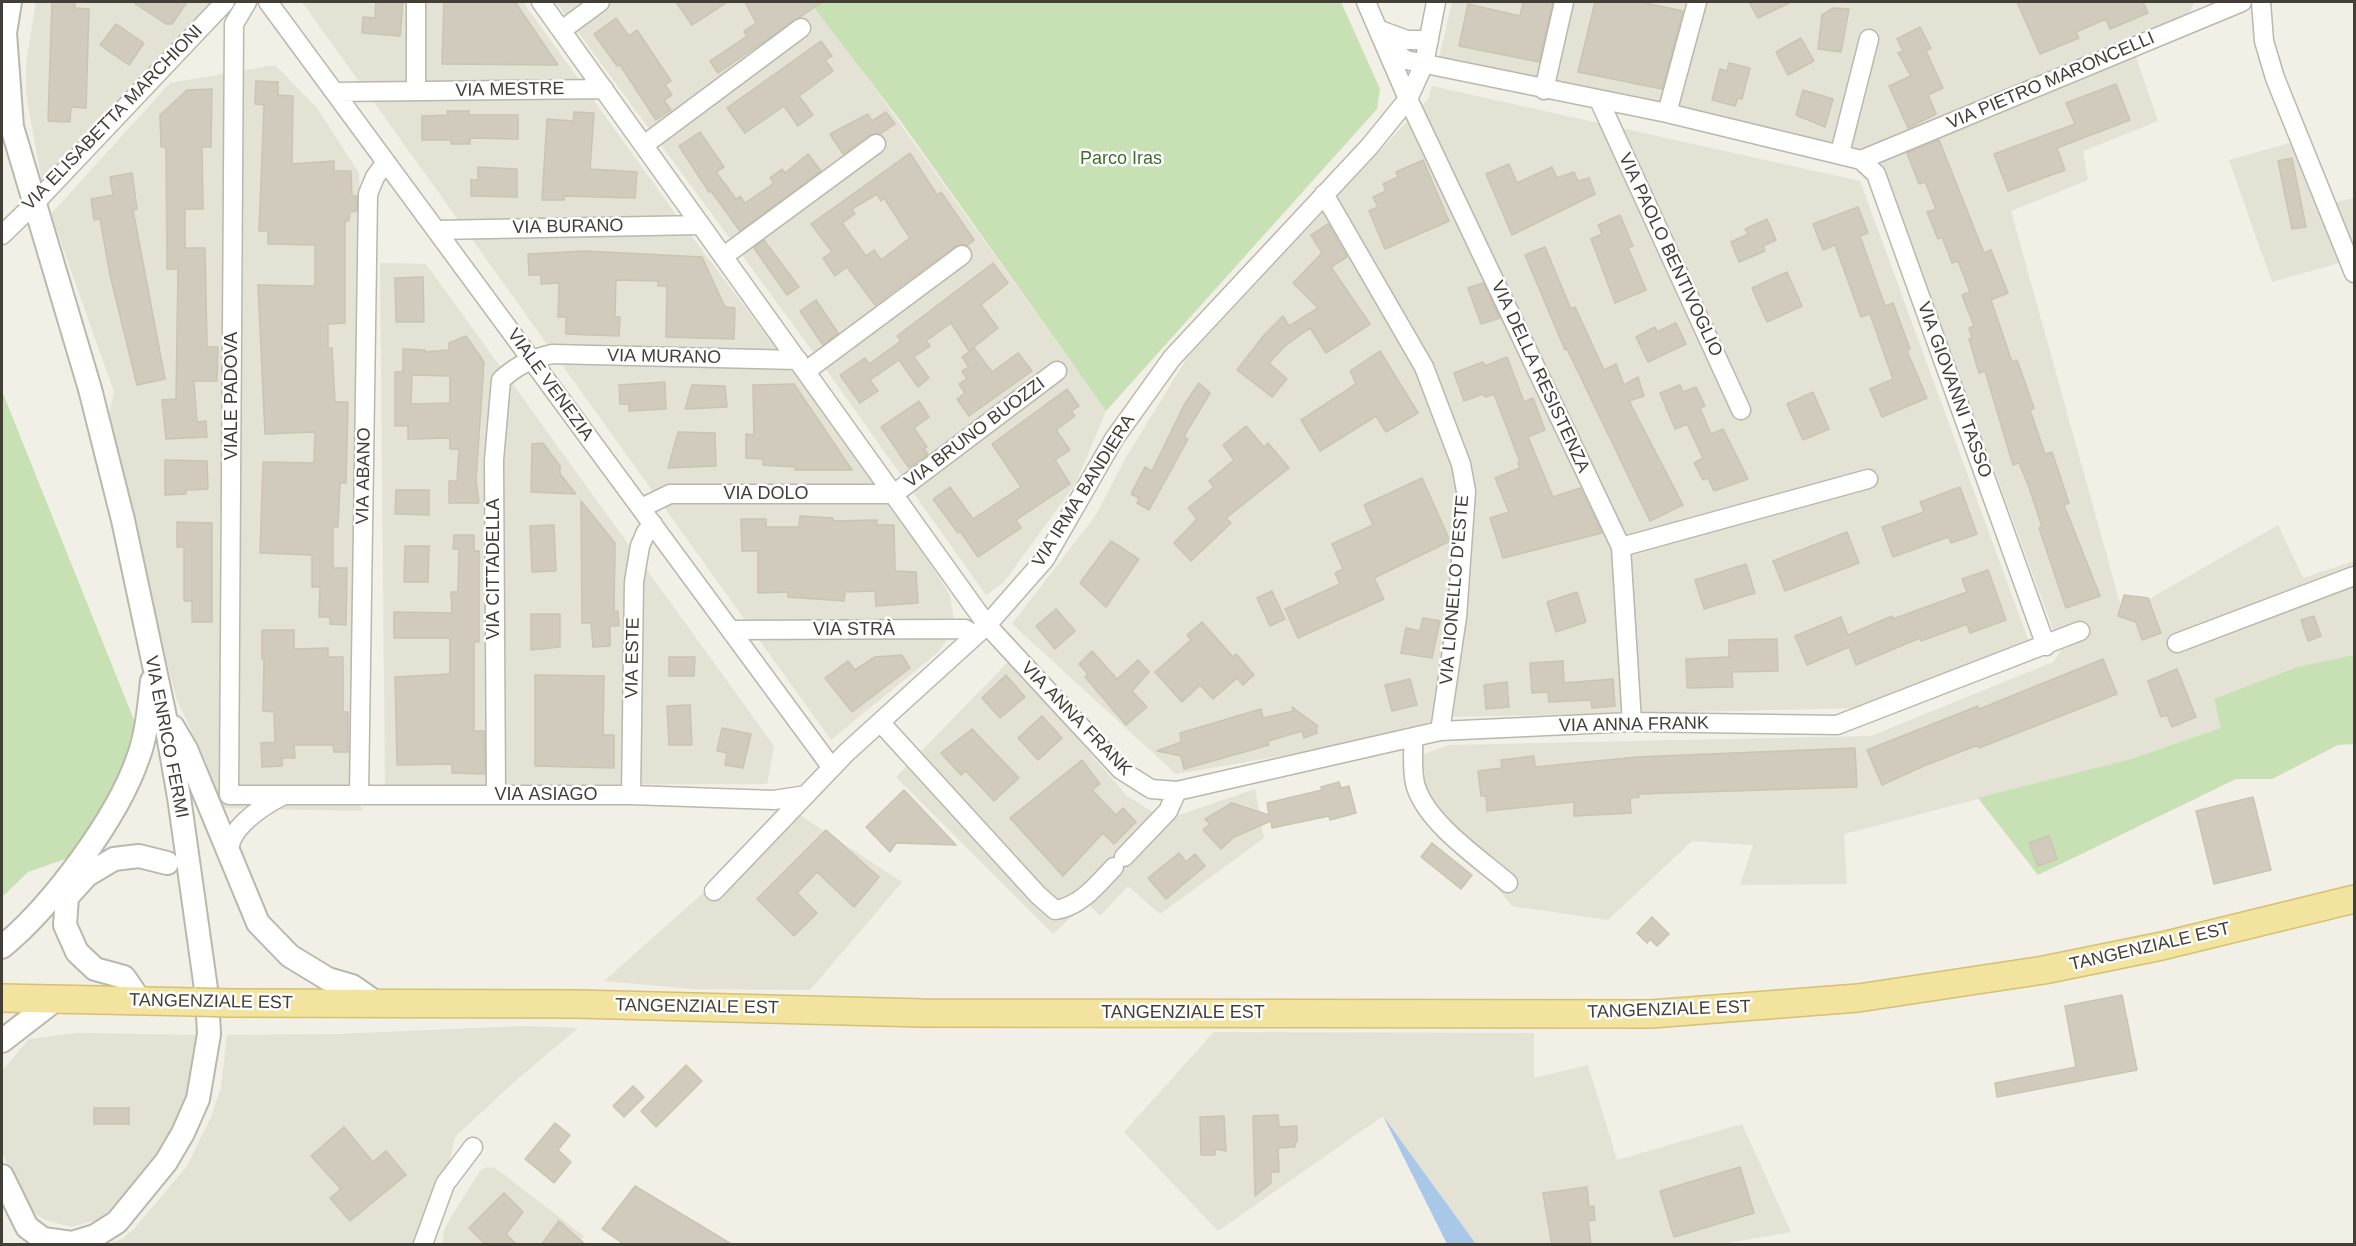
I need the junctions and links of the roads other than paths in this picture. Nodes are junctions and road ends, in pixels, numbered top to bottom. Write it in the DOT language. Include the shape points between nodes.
graph roads {
  1 [pos="10,2"];
  2 [pos="225,2"];
  3 [pos="248,2"];
  4 [pos="268,2"];
  5 [pos="416,2"];
  6 [pos="541,2"];
  7 [pos="600,2"];
  8 [pos="1366,2"];
  9 [pos="1436,2"];
  10 [pos="1564,2"];
  11 [pos="1697,2"];
  12 [pos="2242,2"];
  13 [pos="2261,2"];
  14 [pos="206,21"];
  15 [pos="234,24"];
  16 [pos="801,28"];
  17 [pos="562,30"];
  18 [pos="1384,39"];
  19 [pos="1869,39"];
  20 [pos="1429,40"];
  21 [pos="1424,64"];
  22 [pos="604,88"];
  23 [pos="1544,90"];
  24 [pos="416,91"];
  25 [pos="334,92"];
  26 [pos="1408,99"];
  27 [pos="1599,100"];
  28 [pos="1667,113"];
  29 [pos="876,144"];
  30 [pos="644,145"];
  31 [pos="1840,153"];
  32 [pos="1861,160"];
  33 [pos="386,162"];
  34 [pos="1324,194"];
  35 [pos="34,204"];
  36 [pos="701,225"];
  37 [pos="436,230"];
  38 [pos="2,235"];
  39 [pos="962,255"];
  40 [pos="724,256"];
  41 [pos="2355,273"];
  42 [pos="531,359"];
  43 [pos="802,366"];
  44 [pos="1057,371"];
  45 [pos="1741,410"];
  46 [pos="1868,479"];
  47 [pos="894,494"];
  48 [pos="640,508"];
  49 [pos="653,524"];
  50 [pos="1621,547"];
  51 [pos="2355,576"];
  52 [pos="730,630"];
  53 [pos="981,630"];
  54 [pos="2080,631"];
  55 [pos="2177,644"];
  56 [pos="2046,646"];
  57 [pos="154,668"];
  58 [pos="164,711"];
  59 [pos="880,722"];
  60 [pos="1632,722"];
  61 [pos="1440,731"];
  62 [pos="1413,737"];
  63 [pos="832,768"];
  64 [pos="1178,791"];
  65 [pos="229,795"];
  66 [pos="284,795"];
  67 [pos="358,795"];
  68 [pos="495,795"];
  69 [pos="631,795"];
  70 [pos="806,795"];
  71 [pos="232,860"];
  72 [pos="167,863"];
  73 [pos="75,865"];
  74 [pos="1508,883"];
  75 [pos="192,889"];
  76 [pos="714,891"];
  77 [pos="2355,899"];
  78 [pos="2,948"];
  79 [pos="2,998"];
  80 [pos="55,1000"];
  81 [pos="141,1002"];
  82 [pos="378,1004"];
  83 [pos="2,1041"];
  84 [pos="473,1147"];
  85 [pos="2,1176"];
  86 [pos="85,1242"];
  87 [pos="53,1243"];
  88 [pos="423,1245"];
  1 -- 35 [label="street, VIA ENRICO FERMI" via="5,33 8,98 12,127"];
  2 -- 14 [label="street, VIA ELISABETTA MARCHIONI"];
  3 -- 15 [label="street"];
  4 -- 25 [label="street, VIALE VENEZIA"];
  5 -- 24 [label="street"];
  6 -- 17 [label="street, VIA BRUNO BUOZZI"];
  7 -- 17 [label="street"];
  8 -- 18 [label="street, VIA DELLA RESISTENZA"];
  9 -- 20 [label="street, VIA IRMA BANDIERA"];
  10 -- 23 [label="street"];
  11 -- 28 [label="street"];
  12 -- 32 [label="street, VIA PIETRO MARONCELLI"];
  13 -- 41 [label="street" via="2264,41 2275,78"];
  14 -- 15 [label="street" via="220,18"];
  14 -- 35 [label="street, VIA ELISABETTA MARCHIONI"];
  15 -- 65 [label="street, VIALE PADOVA"];
  16 -- 30 [label="street"];
  17 -- 22 [label="street, VIA BRUNO BUOZZI"];
  18 -- 20 [label="street"];
  18 -- 21 [label="street" via="1406,60"];
  18 -- 26 [label="street, VIA DELLA RESISTENZA"];
  19 -- 31 [label="street"];
  20 -- 21 [label="street, VIA IRMA BANDIERA"];
  21 -- 23 [label="street"];
  21 -- 26 [label="street, VIA IRMA BANDIERA"];
  22 -- 24 [label="street, VIA MESTRE"];
  22 -- 30 [label="street, VIA BRUNO BUOZZI"];
  23 -- 27 [label="street"];
  24 -- 25 [label="street, VIA MESTRE"];
  25 -- 33 [label="street, VIALE VENEZIA"];
  26 -- 34 [label="street, VIA IRMA BANDIERA"];
  26 -- 50 [label="street, VIA DELLA RESISTENZA"];
  27 -- 28 [label="street"];
  27 -- 45 [label="street, VIA PAOLO BENTIVOGLIO"];
  28 -- 31 [label="street"];
  29 -- 40 [label="street"];
  30 -- 36 [label="street, VIA BRUNO BUOZZI"];
  31 -- 32 [label="street"];
  32 -- 56 [label="street, VIA GIOVANNI TASSO" via="1876,174"];
  33 -- 37 [label="street, VIALE VENEZIA"];
  33 -- 67 [label="street, VIA ABANO" via="368,194"];
  34 -- 53 [label="street, VIA IRMA BANDIERA" via="1172,358 1114,439 1045,559"];
  34 -- 61 [label="street, VIA LIONELLO D'ESTE" via="1424,367 1461,464 1466,491 1461,560"];
  35 -- 38 [label="street, VIA ELISABETTA MARCHIONI"];
  35 -- 57 [label="street, VIA ENRICO FERMI" via="90,389"];
  36 -- 37 [label="street, VIA BURANO"];
  36 -- 40 [label="street, VIA BRUNO BUOZZI"];
  37 -- 42 [label="street, VIALE VENEZIA"];
  39 -- 43 [label="street"];
  40 -- 43 [label="street, VIA BRUNO BUOZZI"];
  42 -- 43 [label="street, VIA MURANO" via="552,354"];
  42 -- 48 [label="street, VIALE VENEZIA"];
  42 -- 68 [label="street, VIA CITTADELLA" via="501,380 494,460"];
  43 -- 47 [label="street, VIA BRUNO BUOZZI"];
  44 -- 47 [label="street, VIA BRUNO BUOZZI"];
  46 -- 50 [label="street"];
  47 -- 48 [label="street, VIA DOLO" via="670,494"];
  47 -- 53 [label="street, VIA BRUNO BUOZZI"];
  48 -- 49 [label="street, VIALE VENEZIA"];
  49 -- 52 [label="street, VIALE VENEZIA"];
  49 -- 69 [label="street, VIA ESTE" via="640,546 634,582"];
  50 -- 60 [label="street, VIA DELLA RESISTENZA"];
  51 -- 55 [label="street"];
  52 -- 53 [label="street, VIA STRÀ"];
  52 -- 63 [label="street, VIALE VENEZIA"];
  53 -- 59 [label="street, VIA IRMA BANDIERA"];
  53 -- 64 [label="street, VIA ANNA FRANK" via="1121,770 1151,789"];
  54 -- 56 [label="street, VIA ANNA FRANK"];
  56 -- 60 [label="street, VIA ANNA FRANK" via="1837,725"];
  57 -- 58 [label="street, VIA ENRICO FERMI"];
  57 -- 73 [label="street" via="139,757 108,822"];
  58 -- 71 [label="street" via="186,749"];
  58 -- 75 [label="street, VIA ENRICO FERMI"];
  59 -- 63 [label="street, VIA IRMA BANDIERA"];
  59 -- 64 [label="street" via="1055,910 1087,895 1168,811"];
  60 -- 61 [label="street, VIA ANNA FRANK"];
  61 -- 62 [label="street, VIA ANNA FRANK"];
  62 -- 64 [label="street, VIA ANNA FRANK"];
  62 -- 74 [label="street" via="1415,786 1426,807"];
  63 -- 70 [label="street, VIA IRMA BANDIERA"];
  65 -- 66 [label="street, VIA ASIAGO"];
  66 -- 67 [label="street, VIA ASIAGO"];
  66 -- 71 [label="street, VIA ASIAGO" via="245,820 229,853"];
  67 -- 68 [label="street, VIA ASIAGO"];
  68 -- 69 [label="street, VIA ASIAGO"];
  69 -- 70 [label="street, VIA ASIAGO" via="774,800"];
  70 -- 76 [label="street, VIA IRMA BANDIERA"];
  71 -- 82 [label="street" via="258,923 290,956 328,979 352,986"];
  72 -- 73 [label="street" via="153,854 119,848 97,852"];
  72 -- 75 [label="street"];
  72 -- 81 [label="street" via="139,856 114,860 87,874 67,897 65,925 77,952 95,969 124,977"];
  73 -- 78 [label="street" via="29,924"];
  75 -- 86 [label="street, VIA ENRICO FERMI" via="210,1034 198,1099 183,1133 140,1197 117,1222"];
  77 -- 82 [label="main road, TANGENZIALE EST" via="2044,970 1858,998 1651,1014 922,1013 578,1004"];
  79 -- 80 [label="main road, TANGENZIALE EST"];
  80 -- 81 [label="main road, TANGENZIALE EST"];
  80 -- 83 [label="street"];
  81 -- 82 [label="main road, TANGENZIALE EST, bridge"];
  84 -- 88 [label="street" via="445,1184"];
  85 -- 87 [label="street, VIA ENRICO FERMI" via="27,1227"];
  86 -- 87 [label="street, VIA ENRICO FERMI"];
}
